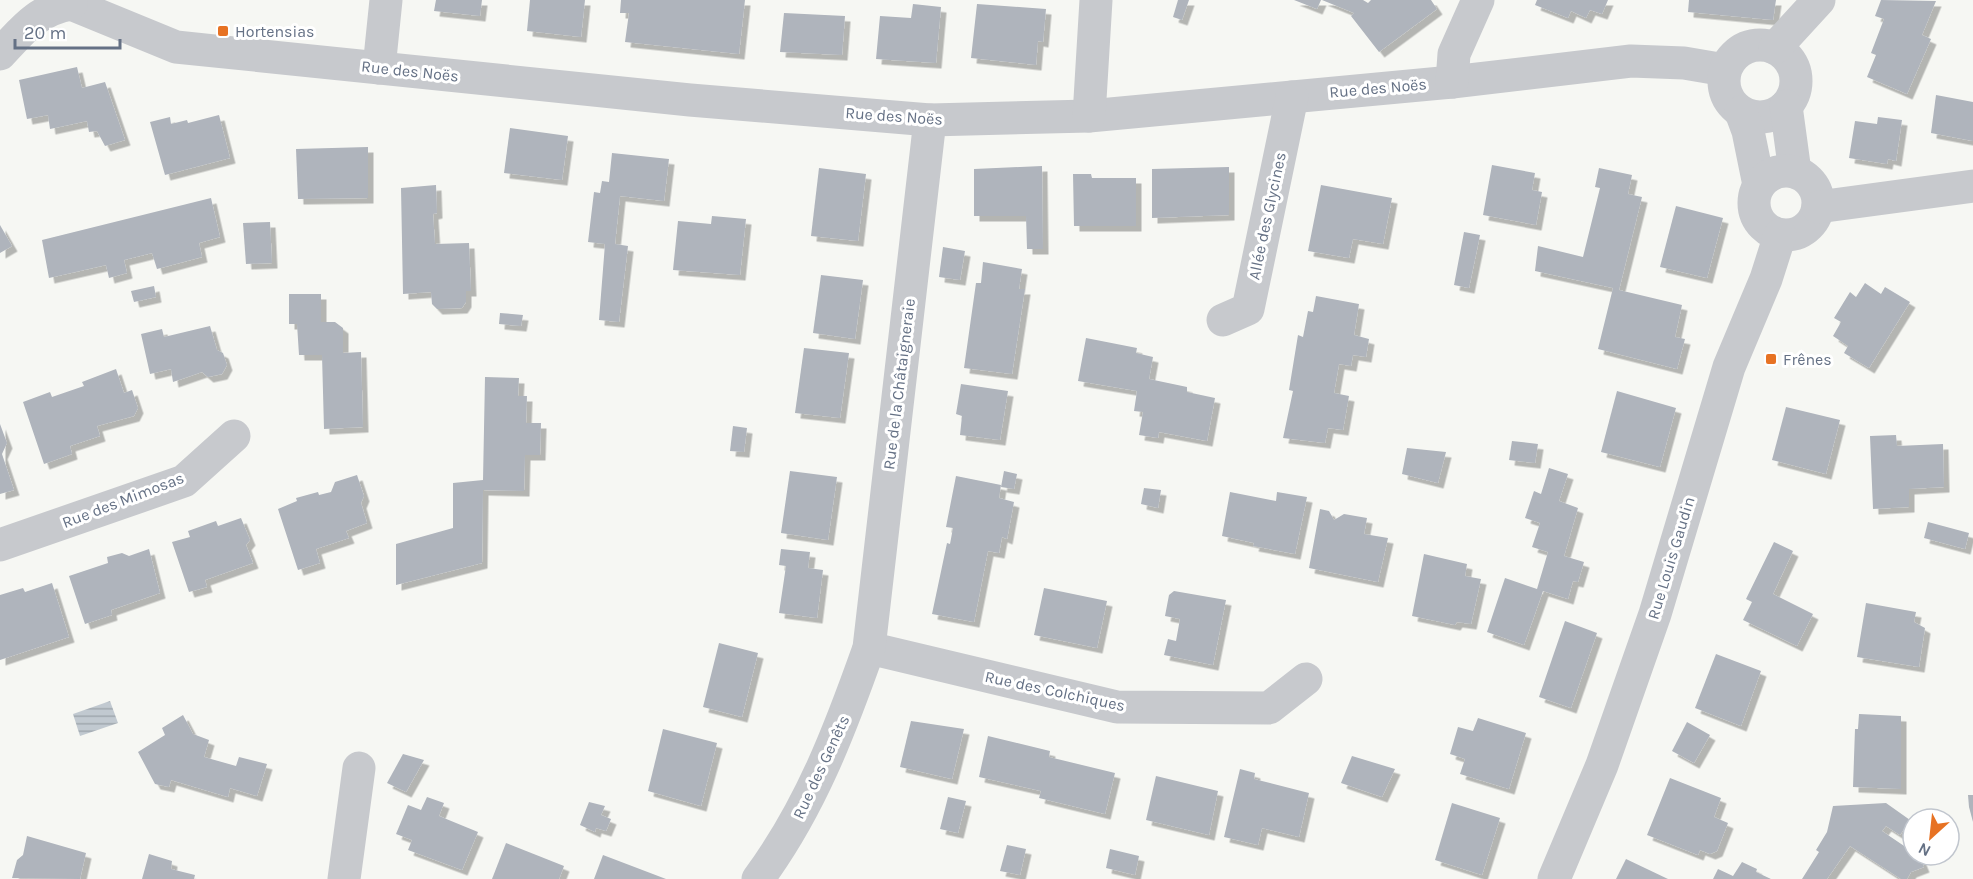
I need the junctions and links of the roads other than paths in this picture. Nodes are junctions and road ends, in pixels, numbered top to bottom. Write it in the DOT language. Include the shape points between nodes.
graph roads {
  1 [pos="386,0"];
  2 [pos="1096,0"];
  3 [pos="1478,0"];
  4 [pos="1819,0"];
  5 [pos="70,2"];
  6 [pos="1775,48"];
  7 [pos="0,54"];
  8 [pos="379,68"];
  9 [pos="1725,70"];
  10 [pos="1452,82"];
  11 [pos="1292,97"];
  12 [pos="1786,106"];
  13 [pos="1741,112"];
  14 [pos="1089,116"];
  15 [pos="930,120"];
  16 [pos="1796,172"];
  17 [pos="1759,185"];
  18 [pos="1973,186"];
  19 [pos="1818,207"];
  20 [pos="1780,235"];
  21 [pos="1223,320"];
  22 [pos="234,436"];
  23 [pos="0,545"];
  24 [pos="869,648"];
  25 [pos="1306,679"];
  26 [pos="359,768"];
  27 [pos="344,879"];
  28 [pos="758,879"];
  29 [pos="1554,879"];
  1 -- 8 [label="street"];
  2 -- 14 [label="street"];
  3 -- 10 [label="street" via="1454,54"];
  4 -- 6 [label="street"];
  5 -- 7 [label="street" via="37,16"];
  5 -- 8 [label="street, Rue des Noës" via="176,47"];
  6 -- 9 [label="street" via="1755,44 1745,47"];
  6 -- 12 [label="street" via="1792,63 1796,75 1793,97"];
  8 -- 15 [label="street, Rue des Noës"];
  9 -- 10 [label="street, Rue des Noës" via="1684,63 1631,61"];
  9 -- 13 [label="street" via="1723,86 1729,101"];
  10 -- 11 [label="street, Rue des Noës"];
  11 -- 14 [label="street, Rue des Noës"];
  11 -- 21 [label="street, Allée des Glycines" via="1248,309"];
  12 -- 13 [label="street" via="1765,118"];
  12 -- 16 [label="street"];
  13 -- 17 [label="street"];
  14 -- 15 [label="street, Rue des Noës"];
  15 -- 24 [label="street, Rue de la Châtaigneraie"];
  16 -- 17 [label="street" via="1769,175"];
  16 -- 19 [label="street" via="1813,186"];
  17 -- 20 [label="street" via="1754,197 1759,221"];
  18 -- 19 [label="street"];
  19 -- 20 [label="street" via="1802,232"];
  20 -- 29 [label="street, Rue Louis Gaudin" via="1729,367 1655,614 1602,765"];
  22 -- 23 [label="street, Rue des Mimosas" via="184,481"];
  24 -- 25 [label="street, Rue des Colchiques" via="1117,707 1269,708"];
  24 -- 28 [label="street, Rue des Genêts" via="818,780 784,843"];
  26 -- 27 [label="street"];
}
